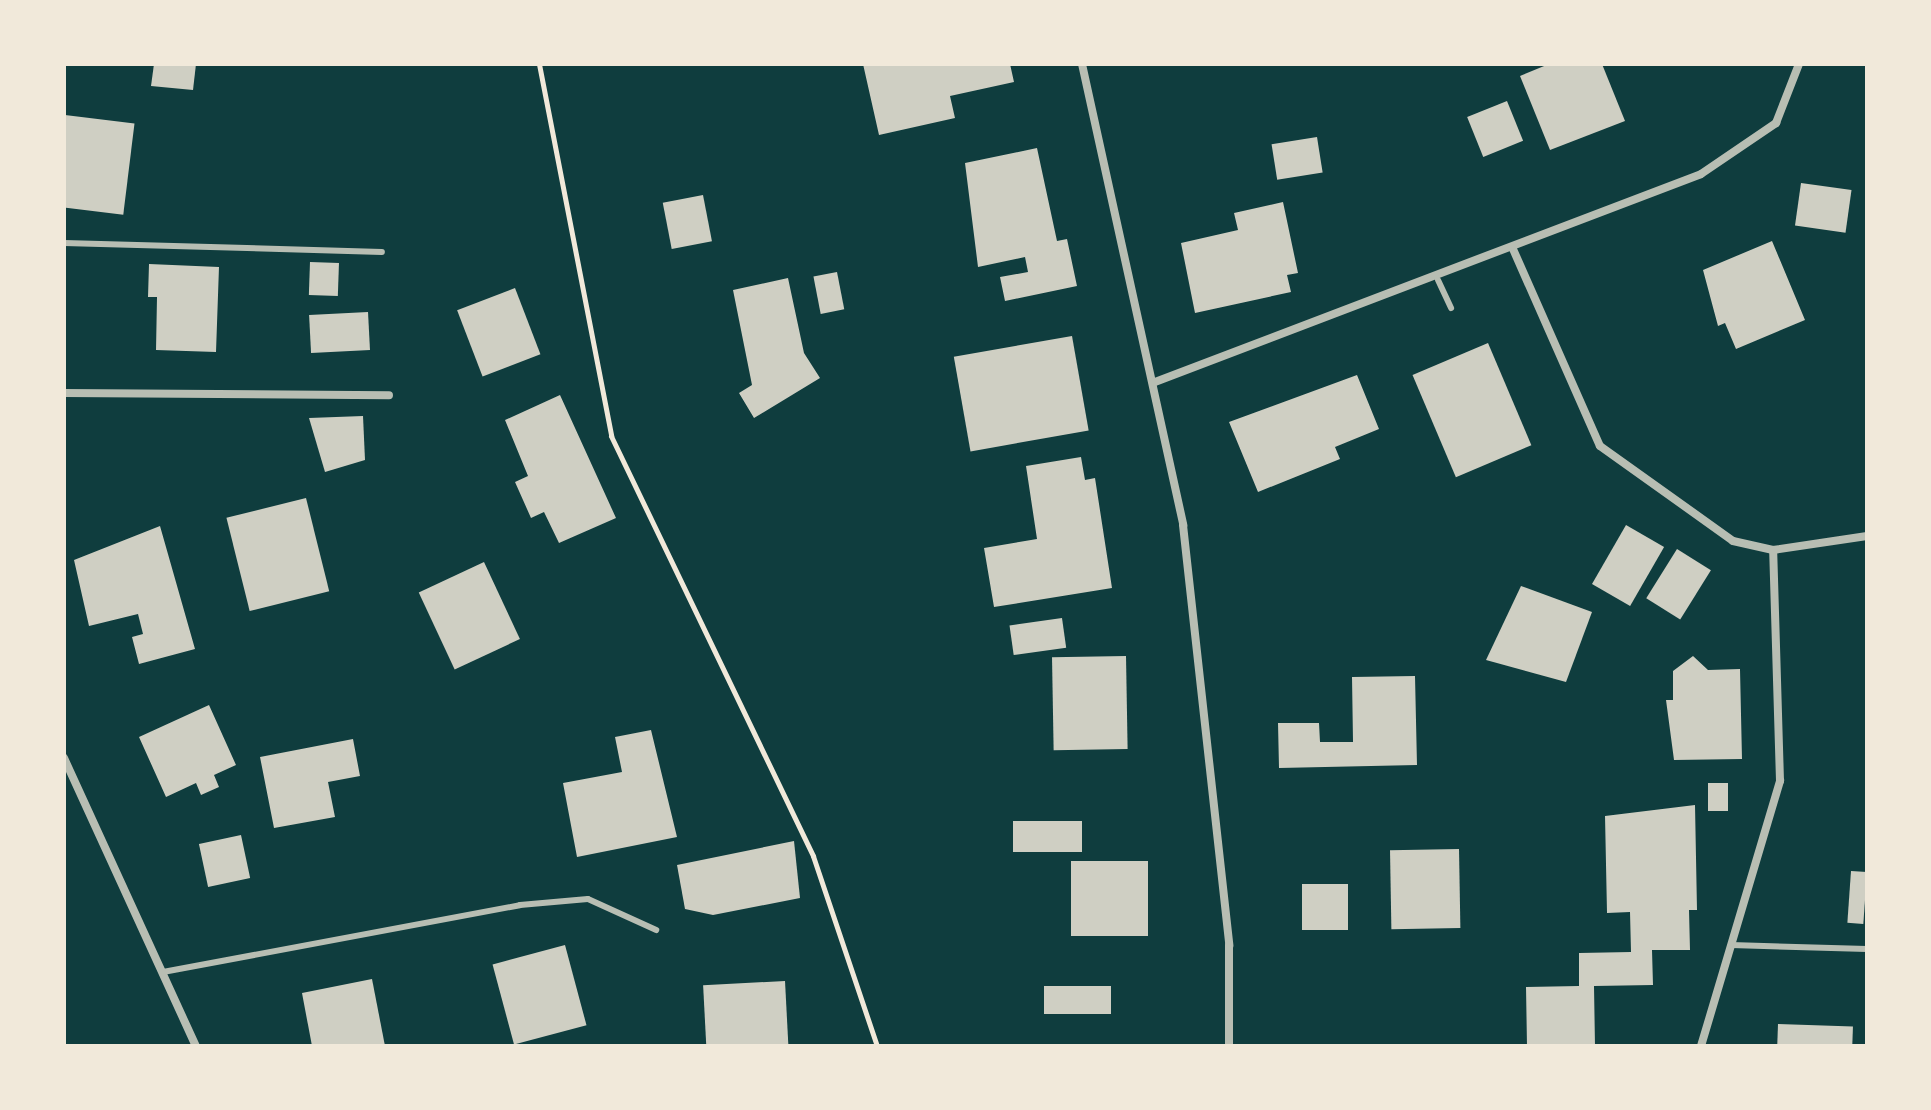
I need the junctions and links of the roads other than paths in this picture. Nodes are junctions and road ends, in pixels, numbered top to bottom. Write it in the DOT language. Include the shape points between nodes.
graph roads {
  1 [pos="1082,64"];
  2 [pos="1799,64"];
  3 [pos="64,243"];
  4 [pos="1513,249"];
  5 [pos="382,252"];
  6 [pos="1438,280"];
  7 [pos="1451,308"];
  8 [pos="1155,382"];
  9 [pos="64,393"];
  10 [pos="389,395"];
  11 [pos="1867,536"];
  12 [pos="1773,550"];
  13 [pos="64,758"];
  14 [pos="656,930"];
  15 [pos="1731,945"];
  16 [pos="1867,949"];
  17 [pos="163,972"];
  18 [pos="196,1046"];
  19 [pos="1229,1046"];
  20 [pos="1701,1046"];
  1 -- 8 [label="street"];
  2 -- 4 [label="street" via="1776,123 1701,174"];
  3 -- 5 [label="lane"];
  4 -- 6 [label="street"];
  4 -- 12 [label="street" via="1600,446 1733,541"];
  6 -- 7 [label="lane"];
  6 -- 8 [label="street"];
  8 -- 19 [label="street" via="1185,540 1229,945"];
  9 -- 10 [label="street"];
  11 -- 12 [label="street"];
  12 -- 15 [label="street" via="1780,781"];
  13 -- 17 [label="street"];
  14 -- 17 [label="lane" via="588,899 534,904"];
  15 -- 16 [label="lane"];
  15 -- 20 [label="street"];
  17 -- 18 [label="street"];
}
